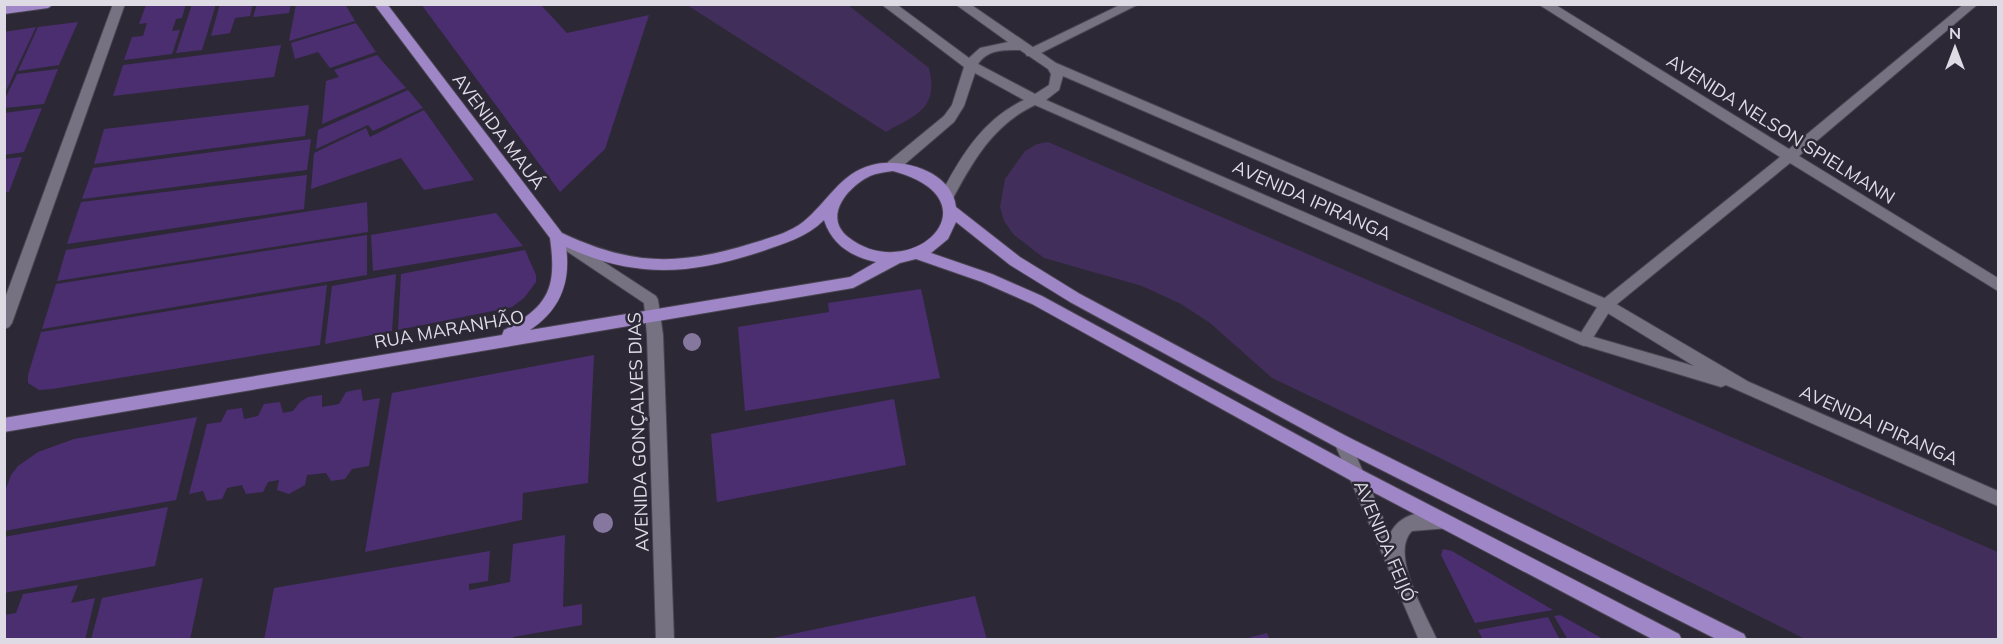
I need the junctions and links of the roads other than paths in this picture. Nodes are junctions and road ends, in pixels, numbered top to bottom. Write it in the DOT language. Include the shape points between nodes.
graph roads {
  1 [pos="48,4"];
  2 [pos="119,4"];
  3 [pos="380,4"];
  4 [pos="887,4"];
  5 [pos="961,4"];
  6 [pos="1133,4"];
  7 [pos="1544,4"];
  8 [pos="1972,4"];
  9 [pos="4,10"];
  10 [pos="1026,50"];
  11 [pos="970,65"];
  12 [pos="1052,66"];
  13 [pos="1035,100"];
  14 [pos="1790,156"];
  15 [pos="893,166"];
  16 [pos="831,204"];
  17 [pos="949,204"];
  18 [pos="557,237"];
  19 [pos="918,254"];
  20 [pos="895,260"];
  21 [pos="1998,285"];
  22 [pos="1606,305"];
  23 [pos="654,315"];
  24 [pos="4,323"];
  25 [pos="1584,340"];
  26 [pos="495,341"];
  27 [pos="1743,387"];
  28 [pos="4,425"];
  29 [pos="1342,442"];
  30 [pos="1356,475"];
  31 [pos="1998,499"];
  32 [pos="1445,522"];
  33 [pos="1401,578"];
  34 [pos="665,639"];
  35 [pos="1428,639"];
  36 [pos="1673,639"];
  37 [pos="1738,639"];
  1 -- 9 [label="main road"];
  2 -- 24 [label="main road"];
  3 -- 18 [label="main road, AVENIDA MAUÁ"];
  4 -- 11 [label="main road, AVENIDA IPIRANGA"];
  5 -- 10 [label="main road, AVENIDA IPIRANGA"];
  6 -- 10 [label="main road"];
  7 -- 14 [label="main road, AVENIDA NELSON SPIELMANN"];
  8 -- 14 [label="main road"];
  10 -- 11 [label="main road" via="995,47 982,52"];
  10 -- 12 [label="main road, AVENIDA IPIRANGA"];
  11 -- 13 [label="main road, AVENIDA IPIRANGA"];
  11 -- 15 [label="main road" via="950,118"];
  12 -- 13 [label="main road" via="1057,74 1056,85"];
  12 -- 22 [label="main road, AVENIDA IPIRANGA"];
  13 -- 17 [label="main road" via="1017,108 983,138 963,164"];
  13 -- 25 [label="main road, AVENIDA IPIRANGA"];
  14 -- 21 [label="main road, AVENIDA NELSON SPIELMANN"];
  14 -- 22 [label="main road"];
  15 -- 16 [label="main road" via="867,171 839,190"];
  15 -- 17 [label="main road" via="934,182"];
  16 -- 18 [label="main road, AVENIDA MAUÁ" via="793,235 735,255 693,264 636,264 606,258"];
  16 -- 20 [label="main road" via="830,222 852,250 872,258"];
  17 -- 19 [label="main road" via="947,228 936,242"];
  17 -- 29 [label="main road" via="1044,281"];
  18 -- 23 [label="main road, AVENIDA GONÇALVES DIAS" via="651,300"];
  18 -- 26 [label="main road" via="562,270 550,304 539,316"];
  19 -- 20 [label="main road"];
  19 -- 30 [label="main road" via="1037,300"];
  20 -- 23 [label="main road, RUA MARANHÃO" via="853,282"];
  22 -- 25 [label="main road"];
  22 -- 27 [label="main road, AVENIDA IPIRANGA"];
  23 -- 26 [label="main road, RUA MARANHÃO"];
  23 -- 34 [label="main road, AVENIDA GONÇALVES DIAS"];
  25 -- 27 [label="main road, AVENIDA IPIRANGA"];
  26 -- 28 [label="main road, RUA MARANHÃO"];
  27 -- 31 [label="main road, AVENIDA IPIRANGA"];
  29 -- 30 [label="main road, AVENIDA FEIJÓ"];
  29 -- 37 [label="main road"];
  30 -- 32 [label="main road"];
  30 -- 33 [label="main road, AVENIDA FEIJÓ"];
  32 -- 33 [label="main road" via="1413,521 1399,532 1396,557"];
  32 -- 36 [label="main road"];
  33 -- 35 [label="main road, AVENIDA FEIJÓ"];
}
